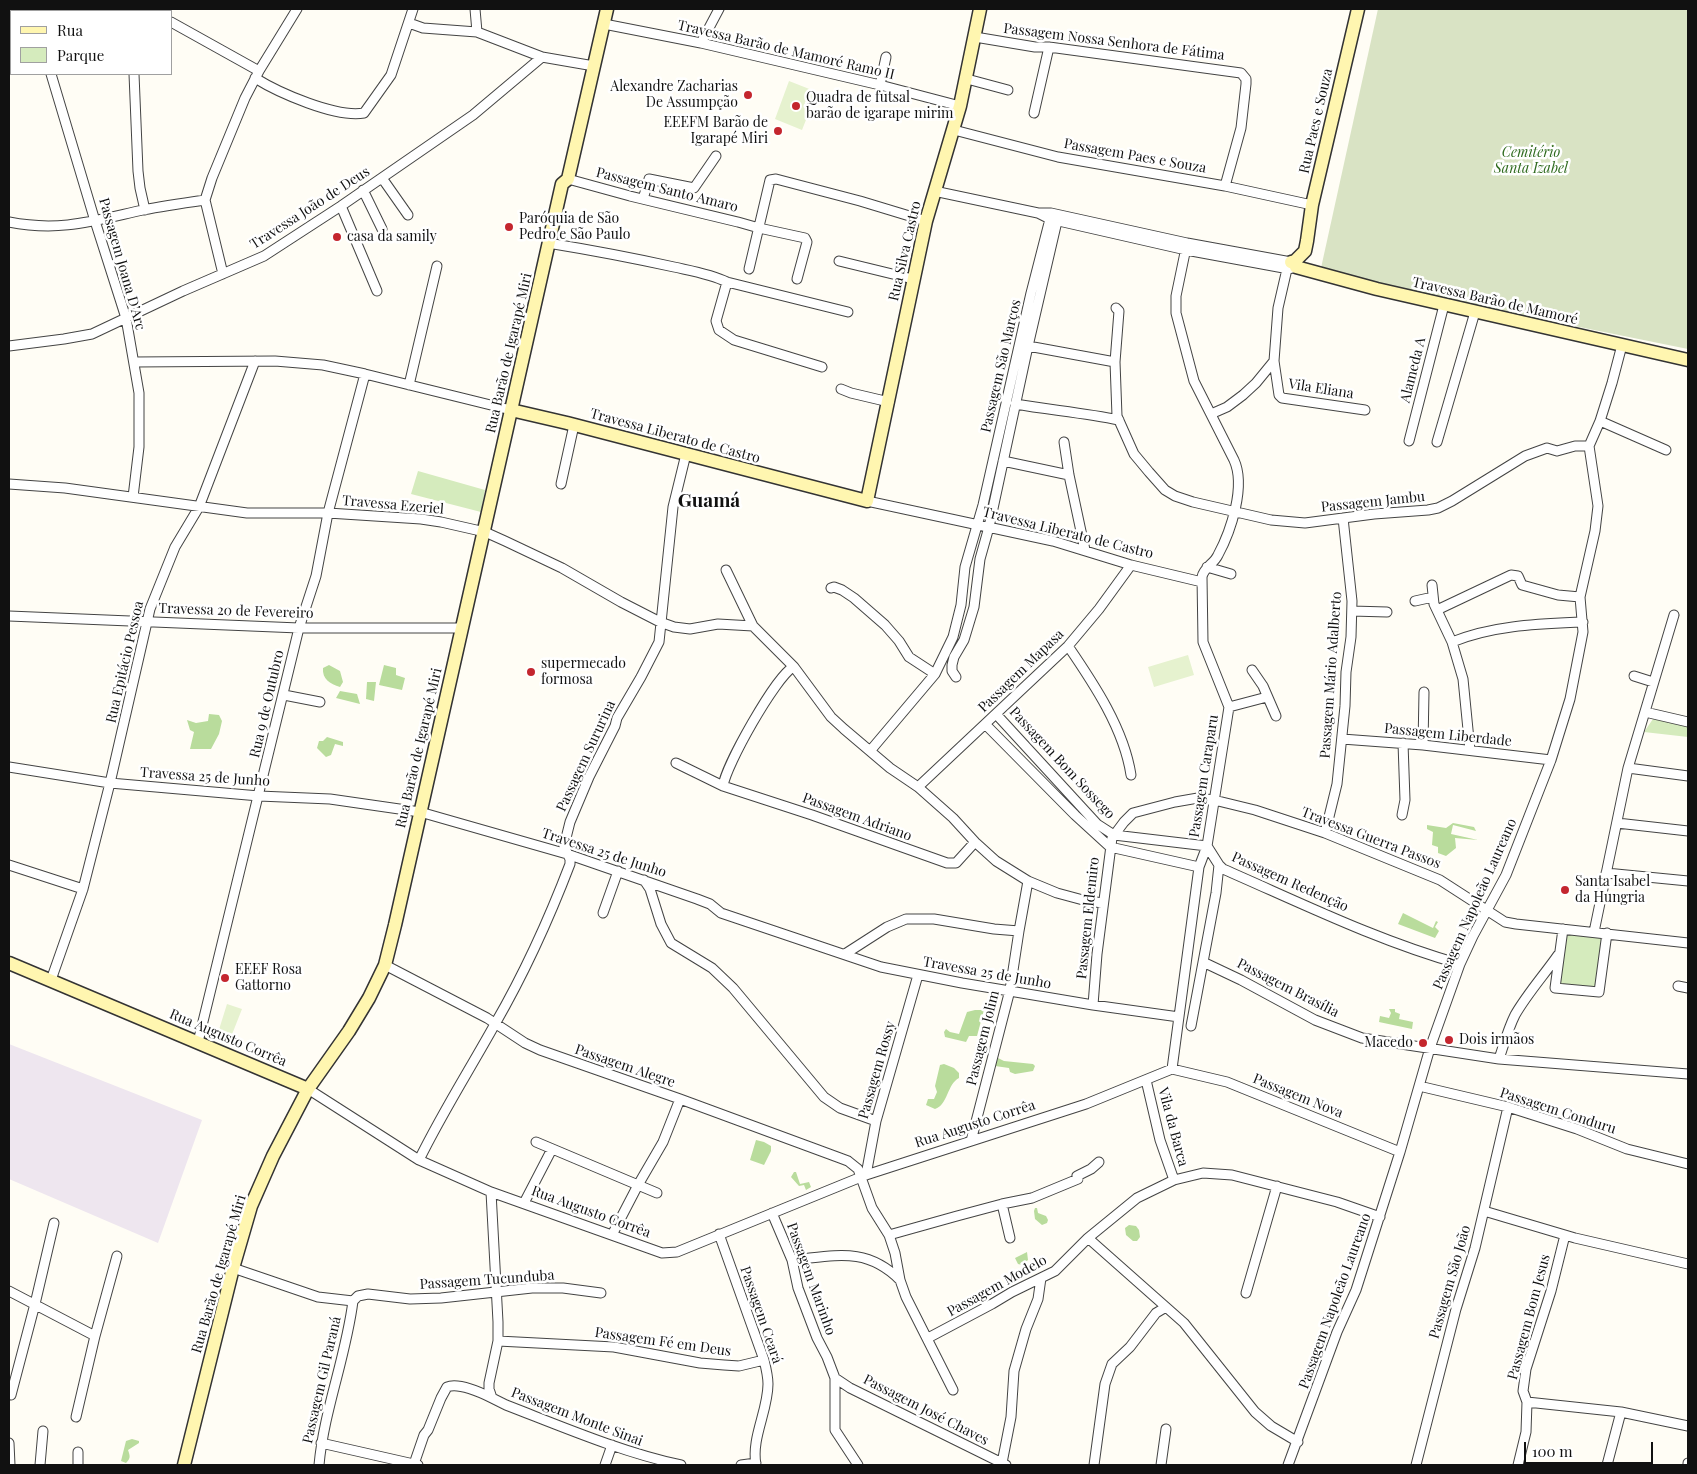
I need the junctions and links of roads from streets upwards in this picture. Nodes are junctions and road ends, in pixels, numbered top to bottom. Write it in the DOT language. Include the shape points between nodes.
graph roads {
  1 [pos="297,9"];
  2 [pos="413,9"];
  3 [pos="475,9"];
  4 [pos="607,9"];
  5 [pos="719,9"];
  6 [pos="980,9"];
  7 [pos="1356,9"];
  8 [pos="172,23"];
  9 [pos="409,23"];
  10 [pos="604,24"];
  11 [pos="477,32"];
  12 [pos="975,37"];
  13 [pos="701,43"];
  14 [pos="1049,47"];
  15 [pos="542,57"];
  16 [pos="886,57"];
  17 [pos="594,66"];
  18 [pos="257,74"];
  19 [pos="51,75"];
  20 [pos="134,75"];
  21 [pos="967,79"];
  22 [pos="880,85"];
  23 [pos="1008,90"];
  24 [pos="960,106"];
  25 [pos="1034,113"];
  26 [pos="954,130"];
  27 [pos="716,156"];
  28 [pos="382,178"];
  29 [pos="568,179"];
  30 [pos="1224,186"];
  31 [pos="363,190"];
  32 [pos="934,191"];
  33 [pos="644,199"];
  34 [pos="204,200"];
  35 [pos="1312,205"];
  36 [pos="341,206"];
  37 [pos="145,210"];
  38 [pos="408,215"];
  39 [pos="1054,217"];
  40 [pos="95,221"];
  41 [pos="926,221"];
  42 [pos="9,222"];
  43 [pos="759,228"];
  44 [pos="382,229"];
  45 [pos="1307,241"];
  46 [pos="548,243"];
  47 [pos="1186,246"];
  48 [pos="839,261"];
  49 [pos="437,266"];
  50 [pos="1291,266"];
  51 [pos="748,269"];
  52 [pos="1319,273"];
  53 [pos="223,274"];
  54 [pos="797,279"];
  55 [pos="913,279"];
  56 [pos="727,282"];
  57 [pos="377,291"];
  58 [pos="1444,305"];
  59 [pos="1116,308"];
  60 [pos="848,312"];
  61 [pos="1475,312"];
  62 [pos="126,318"];
  63 [pos="1622,345"];
  64 [pos="9,346"];
  65 [pos="1028,346"];
  66 [pos="1688,360"];
  67 [pos="255,361"];
  68 [pos="1274,361"];
  69 [pos="134,362"];
  70 [pos="1115,362"];
  71 [pos="822,367"];
  72 [pos="365,374"];
  73 [pos="409,385"];
  74 [pos="841,389"];
  75 [pos="889,402"];
  76 [pos="1015,404"];
  77 [pos="512,410"];
  78 [pos="1365,410"];
  79 [pos="1211,414"];
  80 [pos="1119,420"];
  81 [pos="1600,421"];
  82 [pos="574,425"];
  83 [pos="1409,441"];
  84 [pos="1064,442"];
  85 [pos="1437,442"];
  86 [pos="1589,446"];
  87 [pos="1666,450"];
  88 [pos="686,454"];
  89 [pos="1003,461"];
  90 [pos="1069,475"];
  91 [pos="9,484"];
  92 [pos="561,484"];
  93 [pos="133,497"];
  94 [pos="867,501"];
  95 [pos="199,507"];
  96 [pos="1234,511"];
  97 [pos="328,513"];
  98 [pos="1343,518"];
  99 [pos="978,525"];
  100 [pos="988,527"];
  101 [pos="484,532"];
  102 [pos="1085,550"];
  103 [pos="1131,565"];
  104 [pos="1207,567"];
  105 [pos="726,570"];
  106 [pos="1231,574"];
  107 [pos="1202,582"];
  108 [pos="1432,585"];
  109 [pos="831,588"];
  110 [pos="1433,597"];
  111 [pos="1580,597"];
  112 [pos="1415,601"];
  113 [pos="1437,610"];
  114 [pos="1352,611"];
  115 [pos="1387,612"];
  116 [pos="1674,615"];
  117 [pos="9,616"];
  118 [pos="148,621"];
  119 [pos="660,622"];
  120 [pos="1583,622"];
  121 [pos="753,626"];
  122 [pos="299,628"];
  123 [pos="462,628"];
  124 [pos="1450,638"];
  125 [pos="1068,646"];
  126 [pos="793,667"];
  127 [pos="1252,670"];
  128 [pos="935,674"];
  129 [pos="1634,676"];
  130 [pos="956,677"];
  131 [pos="1653,682"];
  132 [pos="1424,692"];
  133 [pos="284,695"];
  134 [pos="1268,697"];
  135 [pos="320,702"];
  136 [pos="1229,707"];
  137 [pos="1645,712"];
  138 [pos="1276,716"];
  139 [pos="991,718"];
  140 [pos="1688,722"];
  141 [pos="1342,740"];
  142 [pos="1403,743"];
  143 [pos="1423,744"];
  144 [pos="1470,750"];
  145 [pos="870,751"];
  146 [pos="1551,760"];
  147 [pos="676,763"];
  148 [pos="9,767"];
  149 [pos="1628,768"];
  150 [pos="1131,775"];
  151 [pos="1688,776"];
  152 [pos="110,783"];
  153 [pos="723,786"];
  154 [pos="918,787"];
  155 [pos="259,796"];
  156 [pos="1214,800"];
  157 [pos="420,812"];
  158 [pos="1402,815"];
  159 [pos="1617,823"];
  160 [pos="1688,831"];
  161 [pos="1325,833"];
  162 [pos="1112,840"];
  163 [pos="975,842"];
  164 [pos="1208,846"];
  165 [pos="567,854"];
  166 [pos="9,865"];
  167 [pos="1219,865"];
  168 [pos="1199,867"];
  169 [pos="618,871"];
  170 [pos="1606,872"];
  171 [pos="644,880"];
  172 [pos="1688,881"];
  173 [pos="1028,882"];
  174 [pos="83,889"];
  175 [pos="1102,903"];
  176 [pos="1487,910"];
  177 [pos="604,913"];
  178 [pos="1563,929"];
  179 [pos="1018,931"];
  180 [pos="1594,932"];
  181 [pos="1607,934"];
  182 [pos="1688,943"];
  183 [pos="846,954"];
  184 [pos="1559,955"];
  185 [pos="1203,962"];
  186 [pos="9,963"];
  187 [pos="1460,964"];
  188 [pos="385,965"];
  189 [pos="918,974"];
  190 [pos="51,980"];
  191 [pos="1678,986"];
  192 [pos="1688,988"];
  193 [pos="1010,990"];
  194 [pos="1093,1005"];
  195 [pos="1179,1017"];
  196 [pos="496,1023"];
  197 [pos="1191,1026"];
  198 [pos="198,1042"];
  199 [pos="1430,1048"];
  200 [pos="1499,1059"];
  201 [pos="1172,1069"];
  202 [pos="1688,1074"];
  203 [pos="1146,1080"];
  204 [pos="1419,1086"];
  205 [pos="308,1089"];
  206 [pos="680,1099"];
  207 [pos="1508,1107"];
  208 [pos="876,1121"];
  209 [pos="971,1141"];
  210 [pos="536,1142"];
  211 [pos="552,1149"];
  212 [pos="1400,1152"];
  213 [pos="419,1160"];
  214 [pos="1099,1162"];
  215 [pos="1688,1164"];
  216 [pos="864,1176"];
  217 [pos="1174,1180"];
  218 [pos="638,1185"];
  219 [pos="1277,1186"];
  220 [pos="491,1192"];
  221 [pos="657,1193"];
  222 [pos="524,1203"];
  223 [pos="1002,1204"];
  224 [pos="1484,1212"];
  225 [pos="772,1213"];
  226 [pos="1380,1217"];
  227 [pos="54,1223"];
  228 [pos="719,1234"];
  229 [pos="612,1235"];
  230 [pos="1565,1235"];
  231 [pos="890,1236"];
  232 [pos="1010,1238"];
  233 [pos="1088,1238"];
  234 [pos="117,1256"];
  235 [pos="792,1260"];
  236 [pos="1688,1264"];
  237 [pos="233,1268"];
  238 [pos="1041,1278"];
  239 [pos="900,1280"];
  240 [pos="9,1291"];
  241 [pos="497,1292"];
  242 [pos="601,1293"];
  243 [pos="1246,1293"];
  244 [pos="353,1301"];
  245 [pos="35,1304"];
  246 [pos="1166,1307"];
  247 [pos="95,1336"];
  248 [pos="928,1338"];
  249 [pos="498,1341"];
  250 [pos="764,1360"];
  251 [pos="835,1378"];
  252 [pos="953,1390"];
  253 [pos="11,1395"];
  254 [pos="492,1398"];
  255 [pos="1527,1402"];
  256 [pos="1621,1412"];
  257 [pos="76,1417"];
  258 [pos="1688,1426"];
  259 [pos="1166,1428"];
  260 [pos="43,1431"];
  261 [pos="9,1442"];
  262 [pos="1298,1442"];
  263 [pos="321,1443"];
  264 [pos="612,1445"];
  265 [pos="78,1452"];
  266 [pos="756,1464"];
  267 [pos="1004,1464"];
  268 [pos="10,1465"];
  269 [pos="40,1465"];
  270 [pos="78,1465"];
  271 [pos="184,1465"];
  272 [pos="319,1465"];
  273 [pos="416,1465"];
  274 [pos="605,1465"];
  275 [pos="681,1465"];
  276 [pos="741,1465"];
  277 [pos="858,1465"];
  278 [pos="1094,1465"];
  279 [pos="1161,1465"];
  280 [pos="1288,1465"];
  281 [pos="1416,1465"];
  282 [pos="1518,1465"];
  283 [pos="1607,1465"];
  1 -- 18 [label="street"];
  2 -- 9 [label="street"];
  3 -- 11 [label="street"];
  4 -- 10 [label="street, Rua Barão de Igarapé Miri"];
  5 -- 13 [label="street"];
  6 -- 12 [label="street, Rua Silva Castro"];
  7 -- 35 [label="street, Rua Paes e Souza"];
  8 -- 18 [label="street"];
  9 -- 11 [label="street" via="423,28"];
  9 -- 18 [label="street" via="390,75 364,113 344,112 300,101"];
  10 -- 13 [label="street, Travessa Barão de Mamoré Ramo II"];
  10 -- 17 [label="street, Rua Barão de Igarapé Miri"];
  11 -- 15 [label="street"];
  12 -- 14 [label="street, Passagem Nossa Senhora de Fátima"];
  12 -- 21 [label="street, Rua Silva Castro"];
  13 -- 22 [label="street, Travessa Barão de Mamoré Ramo II"];
  14 -- 25 [label="street"];
  14 -- 30 [label="street, Passagem Nossa Senhora de Fátima" via="1241,73 1246,79 1241,128"];
  15 -- 17 [label="street"];
  15 -- 28 [label="street, Travessa João de Deus" via="473,115"];
  16 -- 22 [label="street"];
  17 -- 29 [label="street, Rua Barão de Igarapé Miri"];
  18 -- 34 [label="street"];
  19 -- 40 [label="street, Passagem Joana D’Arc"];
  20 -- 37 [label="street" via="138,171"];
  21 -- 23 [label="street"];
  21 -- 24 [label="street, Rua Silva Castro"];
  22 -- 24 [label="street, Travessa Barão de Mamoré Ramo II"];
  24 -- 26 [label="street, Rua Silva Castro"];
  26 -- 30 [label="street, Passagem Paes e Souza" via="1058,157"];
  26 -- 32 [label="street, Rua Silva Castro"];
  27 -- 33 [label="street" via="694,188 649,178"];
  28 -- 31 [label="street, Travessa João de Deus"];
  28 -- 38 [label="street"];
  29 -- 33 [label="street, Passagem Santo Amaro"];
  29 -- 46 [label="street, Rua Barão de Igarapé Miri" via="562,184"];
  30 -- 35 [label="street, Passagem Paes e Souza"];
  31 -- 36 [label="street, Travessa João de Deus"];
  31 -- 44 [label="street"];
  32 -- 39 [label="street, Travessa Barão de Mamoré"];
  32 -- 41 [label="street, Rua Silva Castro"];
  33 -- 43 [label="street, Passagem Santo Amaro"];
  34 -- 37 [label="street"];
  34 -- 53 [label="street"];
  35 -- 45 [label="street, Rua Paes e Souza"];
  36 -- 53 [label="street, Travessa João de Deus" via="264,256"];
  36 -- 57 [label="street"];
  37 -- 40 [label="street"];
  39 -- 47 [label="street, Travessa Barão de Mamoré"];
  39 -- 65 [label="street, Passagem São Marços"];
  39 -- 99 [label="street, Passagem São Marços" via="1031,293"];
  40 -- 42 [label="street" via="56,227"];
  40 -- 62 [label="street, Passagem Joana D’Arc"];
  41 -- 43 [label="street" via="772,179"];
  41 -- 55 [label="street, Rua Silva Castro"];
  43 -- 51 [label="street"];
  43 -- 54 [label="street, Passagem Santo Amaro" via="806,240"];
  45 -- 50 [label="street, Rua Paes e Souza" via="1305,251"];
  45 -- 52 [label="street, Rua Paes e Souza" via="1309,258"];
  46 -- 56 [label="street" via="638,259"];
  46 -- 77 [label="street, Rua Barão de Igarapé Miri"];
  47 -- 50 [label="street, Travessa Barão de Mamoré"];
  47 -- 79 [label="street, Passagem Caraparu" via="1176,296 1176,313 1194,382"];
  48 -- 55 [label="street"];
  49 -- 73 [label="street"];
  50 -- 52 [label="street, Travessa Barão de Mamoré"];
  50 -- 68 [label="street" via="1278,308"];
  52 -- 58 [label="street, Travessa Barão de Mamoré"];
  53 -- 62 [label="street, Travessa João de Deus"];
  55 -- 75 [label="street, Rua Silva Castro"];
  56 -- 60 [label="street"];
  56 -- 71 [label="street" via="716,322 719,330 734,340"];
  58 -- 61 [label="street, Travessa Barão de Mamoré"];
  58 -- 83 [label="street, Alameda A"];
  59 -- 70 [label="street, Passagem Jambu"];
  61 -- 63 [label="street, Travessa Barão de Mamoré"];
  61 -- 85 [label="street"];
  62 -- 64 [label="street, Travessa João de Deus" via="92,334"];
  62 -- 69 [label="street, Passagem Joana D’Arc"];
  63 -- 66 [label="street, Travessa Barão de Mamoré"];
  63 -- 81 [label="street"];
  65 -- 70 [label="street"];
  65 -- 76 [label="street, Passagem São Marços"];
  67 -- 69 [label="street, Travessa Liberato de Castro"];
  67 -- 72 [label="street, Travessa Liberato de Castro" via="302,363"];
  67 -- 95 [label="street, Rua Epitácio Pessoa"];
  68 -- 78 [label="street, Vila Eliana" via="1282,398"];
  68 -- 79 [label="street" via="1243,395"];
  69 -- 93 [label="street, Passagem Joana D’Arc" via="139,447"];
  70 -- 80 [label="street, Passagem Jambu"];
  72 -- 73 [label="street, Travessa Liberato de Castro"];
  72 -- 97 [label="street, Rua 9 de Outubro"];
  73 -- 77 [label="street, Travessa Liberato de Castro"];
  74 -- 75 [label="street"];
  75 -- 94 [label="street, Rua Silva Castro"];
  76 -- 80 [label="street"];
  76 -- 89 [label="street, Passagem São Marços"];
  77 -- 82 [label="street, Travessa Liberato de Castro"];
  77 -- 101 [label="street, Rua Barão de Igarapé Miri"];
  79 -- 96 [label="street, Passagem Caraparu" via="1237,467 1239,481"];
  80 -- 96 [label="street, Passagem Jambu" via="1134,454 1165,490 1183,499"];
  81 -- 86 [label="street"];
  81 -- 87 [label="street"];
  82 -- 88 [label="street, Travessa Liberato de Castro"];
  82 -- 92 [label="street"];
  84 -- 90 [label="street"];
  86 -- 98 [label="street, Passagem Jambu" via="1558,451 1547,448 1525,456 1438,508"];
  86 -- 111 [label="street, Passagem Napoleão Laureano" via="1598,506"];
  88 -- 94 [label="street, Travessa Liberato de Castro"];
  88 -- 119 [label="street, Passagem Sururina" via="673,507"];
  89 -- 90 [label="street"];
  89 -- 100 [label="street, Passagem São Marços"];
  90 -- 102 [label="street"];
  91 -- 93 [label="street, Travessa Ezeriel"];
  93 -- 95 [label="street, Travessa Ezeriel"];
  94 -- 99 [label="street, Travessa Liberato de Castro"];
  95 -- 97 [label="street, Travessa Ezeriel" via="256,514"];
  95 -- 118 [label="street, Rua Epitácio Pessoa" via="175,547"];
  96 -- 98 [label="street, Passagem Jambu" via="1287,523"];
  96 -- 104 [label="street, Passagem Caraparu" via="1218,556"];
  97 -- 101 [label="street, Travessa Ezeriel" via="421,519"];
  97 -- 122 [label="street, Rua 9 de Outubro" via="316,576"];
  98 -- 114 [label="street, Passagem Mário Adalberto"];
  99 -- 100 [label="street, Travessa Liberato de Castro"];
  99 -- 128 [label="street, Passagem São Marços" via="965,567 953,637"];
  100 -- 102 [label="street, Travessa Liberato de Castro"];
  100 -- 130 [label="street, Passagem São Marços" via="974,607 952,665"];
  101 -- 119 [label="street, Travessa Ezeriel" via="562,568"];
  101 -- 123 [label="street, Rua Barão de Igarapé Miri"];
  102 -- 103 [label="street, Travessa Liberato de Castro"];
  103 -- 107 [label="street, Travessa Liberato de Castro"];
  103 -- 125 [label="street, Passagem Mapasa"];
  104 -- 106 [label="street"];
  104 -- 107 [label="street, Passagem Caraparu"];
  105 -- 121 [label="street"];
  107 -- 136 [label="street, Passagem Caraparu" via="1203,642"];
  108 -- 110 [label="street"];
  109 -- 128 [label="street" via="842,590 885,625 909,657"];
  110 -- 112 [label="street"];
  110 -- 113 [label="street"];
  111 -- 113 [label="street" via="1524,586 1518,576 1511,575"];
  111 -- 120 [label="street, Passagem Napoleão Laureano"];
  113 -- 124 [label="street"];
  114 -- 115 [label="street"];
  114 -- 141 [label="street, Passagem Mário Adalberto"];
  116 -- 131 [label="street"];
  117 -- 118 [label="street, Travessa 20 de Fevereiro"];
  118 -- 122 [label="street, Travessa 20 de Fevereiro"];
  118 -- 152 [label="street, Rua Epitácio Pessoa"];
  119 -- 121 [label="street, Travessa Ezeriel" via="690,628 718,624"];
  119 -- 165 [label="street, Passagem Sururina" via="659,642 617,718 570,822 564,846"];
  120 -- 124 [label="street" via="1502,628"];
  120 -- 146 [label="street, Passagem Napoleão Laureano" via="1570,699"];
  121 -- 126 [label="street"];
  122 -- 123 [label="street, Travessa 20 de Fevereiro"];
  122 -- 133 [label="street, Rua 9 de Outubro"];
  123 -- 157 [label="street, Rua Barão de Igarapé Miri"];
  124 -- 144 [label="street" via="1463,678"];
  125 -- 139 [label="street, Passagem Mapasa"];
  125 -- 150 [label="street" via="1090,678 1120,736"];
  126 -- 145 [label="street" via="831,717"];
  126 -- 153 [label="street" via="761,710 726,772"];
  127 -- 134 [label="street"];
  128 -- 145 [label="street, Passagem São Marços"];
  129 -- 131 [label="street"];
  131 -- 137 [label="street"];
  132 -- 143 [label="street"];
  133 -- 135 [label="street"];
  133 -- 155 [label="street, Rua 9 de Outubro"];
  134 -- 136 [label="street"];
  134 -- 138 [label="street"];
  136 -- 156 [label="street, Passagem Caraparu"];
  137 -- 140 [label="street"];
  137 -- 149 [label="street"];
  139 -- 154 [label="street, Passagem Mapasa"];
  139 -- 162 [label="street, Passagem Bom Sossego"];
  139 -- 162 [label="street, Passagem Bom Sossego" via="1075,815"];
  141 -- 142 [label="street, Passagem Liberdade"];
  141 -- 161 [label="street, Passagem Mário Adalberto" via="1337,784"];
  142 -- 143 [label="street, Passagem Liberdade"];
  142 -- 158 [label="street"];
  143 -- 144 [label="street, Passagem Liberdade"];
  144 -- 146 [label="street, Passagem Liberdade"];
  145 -- 154 [label="street"];
  146 -- 176 [label="street, Passagem Napoleão Laureano" via="1506,875"];
  147 -- 153 [label="street, Passagem Adriano"];
  148 -- 152 [label="street, Travessa 25 de Junho"];
  149 -- 151 [label="street"];
  149 -- 159 [label="street"];
  152 -- 155 [label="street, Travessa 25 de Junho"];
  152 -- 174 [label="street, Rua Epitácio Pessoa"];
  153 -- 163 [label="street, Passagem Adriano" via="947,863 956,863"];
  154 -- 163 [label="street"];
  155 -- 157 [label="street, Travessa 25 de Junho" via="330,799"];
  155 -- 198 [label="street, Rua 9 de Outubro"];
  156 -- 161 [label="street, Travessa Guerra Passos"];
  156 -- 162 [label="street, Passagem Bom Sossego" via="1198,798 1139,811 1128,817"];
  156 -- 164 [label="street, Passagem Caraparu"];
  157 -- 165 [label="street, Travessa 25 de Junho"];
  157 -- 188 [label="street, Rua Barão de Igarapé Miri"];
  159 -- 160 [label="street"];
  159 -- 170 [label="street"];
  161 -- 176 [label="street, Travessa Guerra Passos" via="1422,871"];
  162 -- 164 [label="street"];
  162 -- 168 [label="street"];
  162 -- 175 [label="street, Passagem Eldemiro"];
  163 -- 173 [label="street" via="996,861"];
  164 -- 167 [label="street, Passagem Redenção"];
  164 -- 168 [label="street, Passagem Caraparu"];
  165 -- 169 [label="street, Travessa 25 de Junho"];
  165 -- 196 [label="street, Passagem Sururina" via="570,864 549,920"];
  166 -- 174 [label="street"];
  167 -- 185 [label="street"];
  167 -- 187 [label="street, Passagem Redenção" via="1386,940"];
  168 -- 195 [label="street, Passagem Caraparu"];
  169 -- 171 [label="street, Travessa 25 de Junho"];
  169 -- 177 [label="street"];
  170 -- 172 [label="street"];
  170 -- 180 [label="street"];
  171 -- 183 [label="street, Travessa 25 de Junho" via="704,902 722,913"];
  171 -- 208 [label="street" via="671,943 720,974 824,1097 840,1108"];
  173 -- 175 [label="street" via="1057,893"];
  173 -- 179 [label="street, Passagem Jolim"];
  174 -- 190 [label="street, Rua Epitácio Pessoa"];
  175 -- 194 [label="street, Passagem Eldemiro"];
  176 -- 178 [label="street, Travessa Guerra Passos" via="1505,922"];
  176 -- 187 [label="street, Passagem Napoleão Laureano"];
  178 -- 180 [label="street, Travessa Guerra Passos"];
  178 -- 184 [label="street"];
  179 -- 183 [label="street" via="934,918 906,919 887,927"];
  179 -- 193 [label="street, Passagem Jolim"];
  180 -- 181 [label="street, Travessa Guerra Passos"];
  181 -- 182 [label="street, Travessa Guerra Passos"];
  181 -- 184 [label="street" via="1599,992 1555,988"];
  183 -- 189 [label="street, Travessa 25 de Junho" via="881,967"];
  184 -- 200 [label="street" via="1516,1014"];
  185 -- 197 [label="street"];
  185 -- 199 [label="street, Passagem Brasília" via="1339,1030 1362,1038"];
  186 -- 190 [label="street, Rua Augusto Corrêa"];
  187 -- 199 [label="street, Passagem Napoleão Laureano"];
  188 -- 196 [label="street, Passagem Alegre"];
  188 -- 205 [label="street, Rua Barão de Igarapé Miri" via="349,1031"];
  189 -- 193 [label="street, Travessa 25 de Junho"];
  189 -- 208 [label="street, Passagem Rossy"];
  190 -- 198 [label="street, Rua Augusto Corrêa"];
  191 -- 192 [label="street"];
  193 -- 194 [label="street, Travessa 25 de Junho"];
  193 -- 209 [label="street, Passagem Jolim"];
  194 -- 195 [label="street, Travessa 25 de Junho"];
  195 -- 201 [label="street, Passagem Caraparu"];
  196 -- 206 [label="street, Passagem Alegre" via="525,1044"];
  196 -- 213 [label="street, Passagem Sururina"];
  198 -- 205 [label="street, Rua Augusto Corrêa"];
  199 -- 200 [label="street, Passagem Brasília"];
  199 -- 204 [label="street, Passagem Napoleão Laureano"];
  200 -- 202 [label="street, Passagem Brasília"];
  201 -- 203 [label="street, Rua Augusto Corrêa"];
  201 -- 212 [label="street, Passagem Nova" via="1228,1082"];
  203 -- 209 [label="street, Rua Augusto Corrêa" via="1086,1104"];
  203 -- 217 [label="street, Vila da Barca" via="1160,1140"];
  204 -- 207 [label="street, Passagem Conduru"];
  204 -- 212 [label="street, Passagem Napoleão Laureano"];
  205 -- 213 [label="street, Rua Augusto Corrêa"];
  205 -- 237 [label="street, Rua Barão de Igarapé Miri" via="258,1190"];
  206 -- 216 [label="street, Passagem Alegre" via="848,1161"];
  206 -- 218 [label="street" via="664,1142"];
  207 -- 215 [label="street, Passagem Conduru" via="1627,1148"];
  207 -- 224 [label="street, Passagem São João"];
  208 -- 216 [label="street, Passagem Rossy"];
  209 -- 216 [label="street, Rua Augusto Corrêa"];
  210 -- 211 [label="street"];
  211 -- 218 [label="street"];
  211 -- 222 [label="street"];
  212 -- 226 [label="street, Passagem Napoleão Laureano"];
  213 -- 220 [label="street, Rua Augusto Corrêa"];
  214 -- 223 [label="street" via="1076,1176 1078,1179 1049,1192"];
  216 -- 225 [label="street, Rua Augusto Corrêa"];
  216 -- 231 [label="street, Passagem Rossy" via="872,1208"];
  217 -- 219 [label="street, Passagem Modelo" via="1200,1173 1232,1175"];
  217 -- 233 [label="street, Passagem Modelo" via="1137,1198"];
  218 -- 221 [label="street"];
  218 -- 229 [label="street"];
  219 -- 226 [label="street, Passagem Modelo"];
  219 -- 243 [label="street"];
  220 -- 222 [label="street, Rua Augusto Corrêa"];
  220 -- 241 [label="street, Passagem Monte Sinai"];
  222 -- 229 [label="street, Rua Augusto Corrêa"];
  223 -- 231 [label="street"];
  223 -- 232 [label="street"];
  224 -- 230 [label="street"];
  224 -- 281 [label="street, Passagem São João"];
  225 -- 228 [label="street, Rua Augusto Corrêa"];
  225 -- 235 [label="street, Passagem Marinho"];
  226 -- 262 [label="street, Passagem Napoleão Laureano"];
  227 -- 245 [label="street"];
  228 -- 229 [label="street, Rua Augusto Corrêa" via="670,1253"];
  228 -- 250 [label="street, Passagem Ceará"];
  230 -- 236 [label="street"];
  230 -- 255 [label="street, Passagem Bom Jesus" via="1552,1291 1526,1369 1523,1391"];
  231 -- 239 [label="street, Passagem Rossy"];
  233 -- 238 [label="street, Passagem Modelo" via="1056,1270"];
  233 -- 246 [label="street"];
  234 -- 247 [label="street"];
  235 -- 239 [label="street" via="842,1254 854,1256 888,1268"];
  235 -- 251 [label="street, Passagem Marinho" via="798,1288"];
  237 -- 244 [label="street, Passagem Tucunduba" via="318,1296"];
  237 -- 271 [label="street, Rua Barão de Igarapé Miri"];
  238 -- 248 [label="street, Passagem Modelo"];
  238 -- 267 [label="street" via="1038,1298 1014,1371"];
  239 -- 248 [label="street, Passagem Rossy"];
  240 -- 245 [label="street"];
  241 -- 242 [label="street, Passagem Tucunduba" via="563,1288"];
  241 -- 244 [label="street, Passagem Tucunduba" via="410,1299 368,1294"];
  241 -- 249 [label="street, Passagem Monte Sinai"];
  244 -- 263 [label="street, Passagem Gil Paraná"];
  245 -- 247 [label="street"];
  245 -- 253 [label="street"];
  246 -- 262 [label="street" via="1184,1324 1255,1412"];
  246 -- 278 [label="street" via="1156,1313 1130,1347 1112,1364 1105,1384"];
  247 -- 257 [label="street"];
  248 -- 252 [label="street, Passagem Rossy"];
  249 -- 250 [label="street, Passagem Fé em Deus" via="614,1347 724,1366"];
  249 -- 254 [label="street, Passagem Monte Sinai" via="489,1383"];
  250 -- 266 [label="street, Passagem Ceará" via="768,1385"];
  251 -- 267 [label="street, Passagem José Chaves"];
  251 -- 277 [label="street, Passagem Marinho" via="835,1430"];
  254 -- 264 [label="street, Passagem Monte Sinai"];
  254 -- 273 [label="street" via="454,1385 447,1387 424,1435"];
  255 -- 256 [label="street"];
  255 -- 282 [label="street, Passagem Bom Jesus" via="1526,1432"];
  256 -- 258 [label="street"];
  256 -- 283 [label="street"];
  259 -- 279 [label="street"];
  260 -- 269 [label="street"];
  261 -- 268 [label="street"];
  262 -- 280 [label="street, Passagem Napoleão Laureano"];
  263 -- 272 [label="street, Passagem Gil Paraná"];
  263 -- 273 [label="street"];
  264 -- 274 [label="street"];
  264 -- 275 [label="street, Passagem Monte Sinai"];
  265 -- 270 [label="street"];
  266 -- 276 [label="street"];
}
